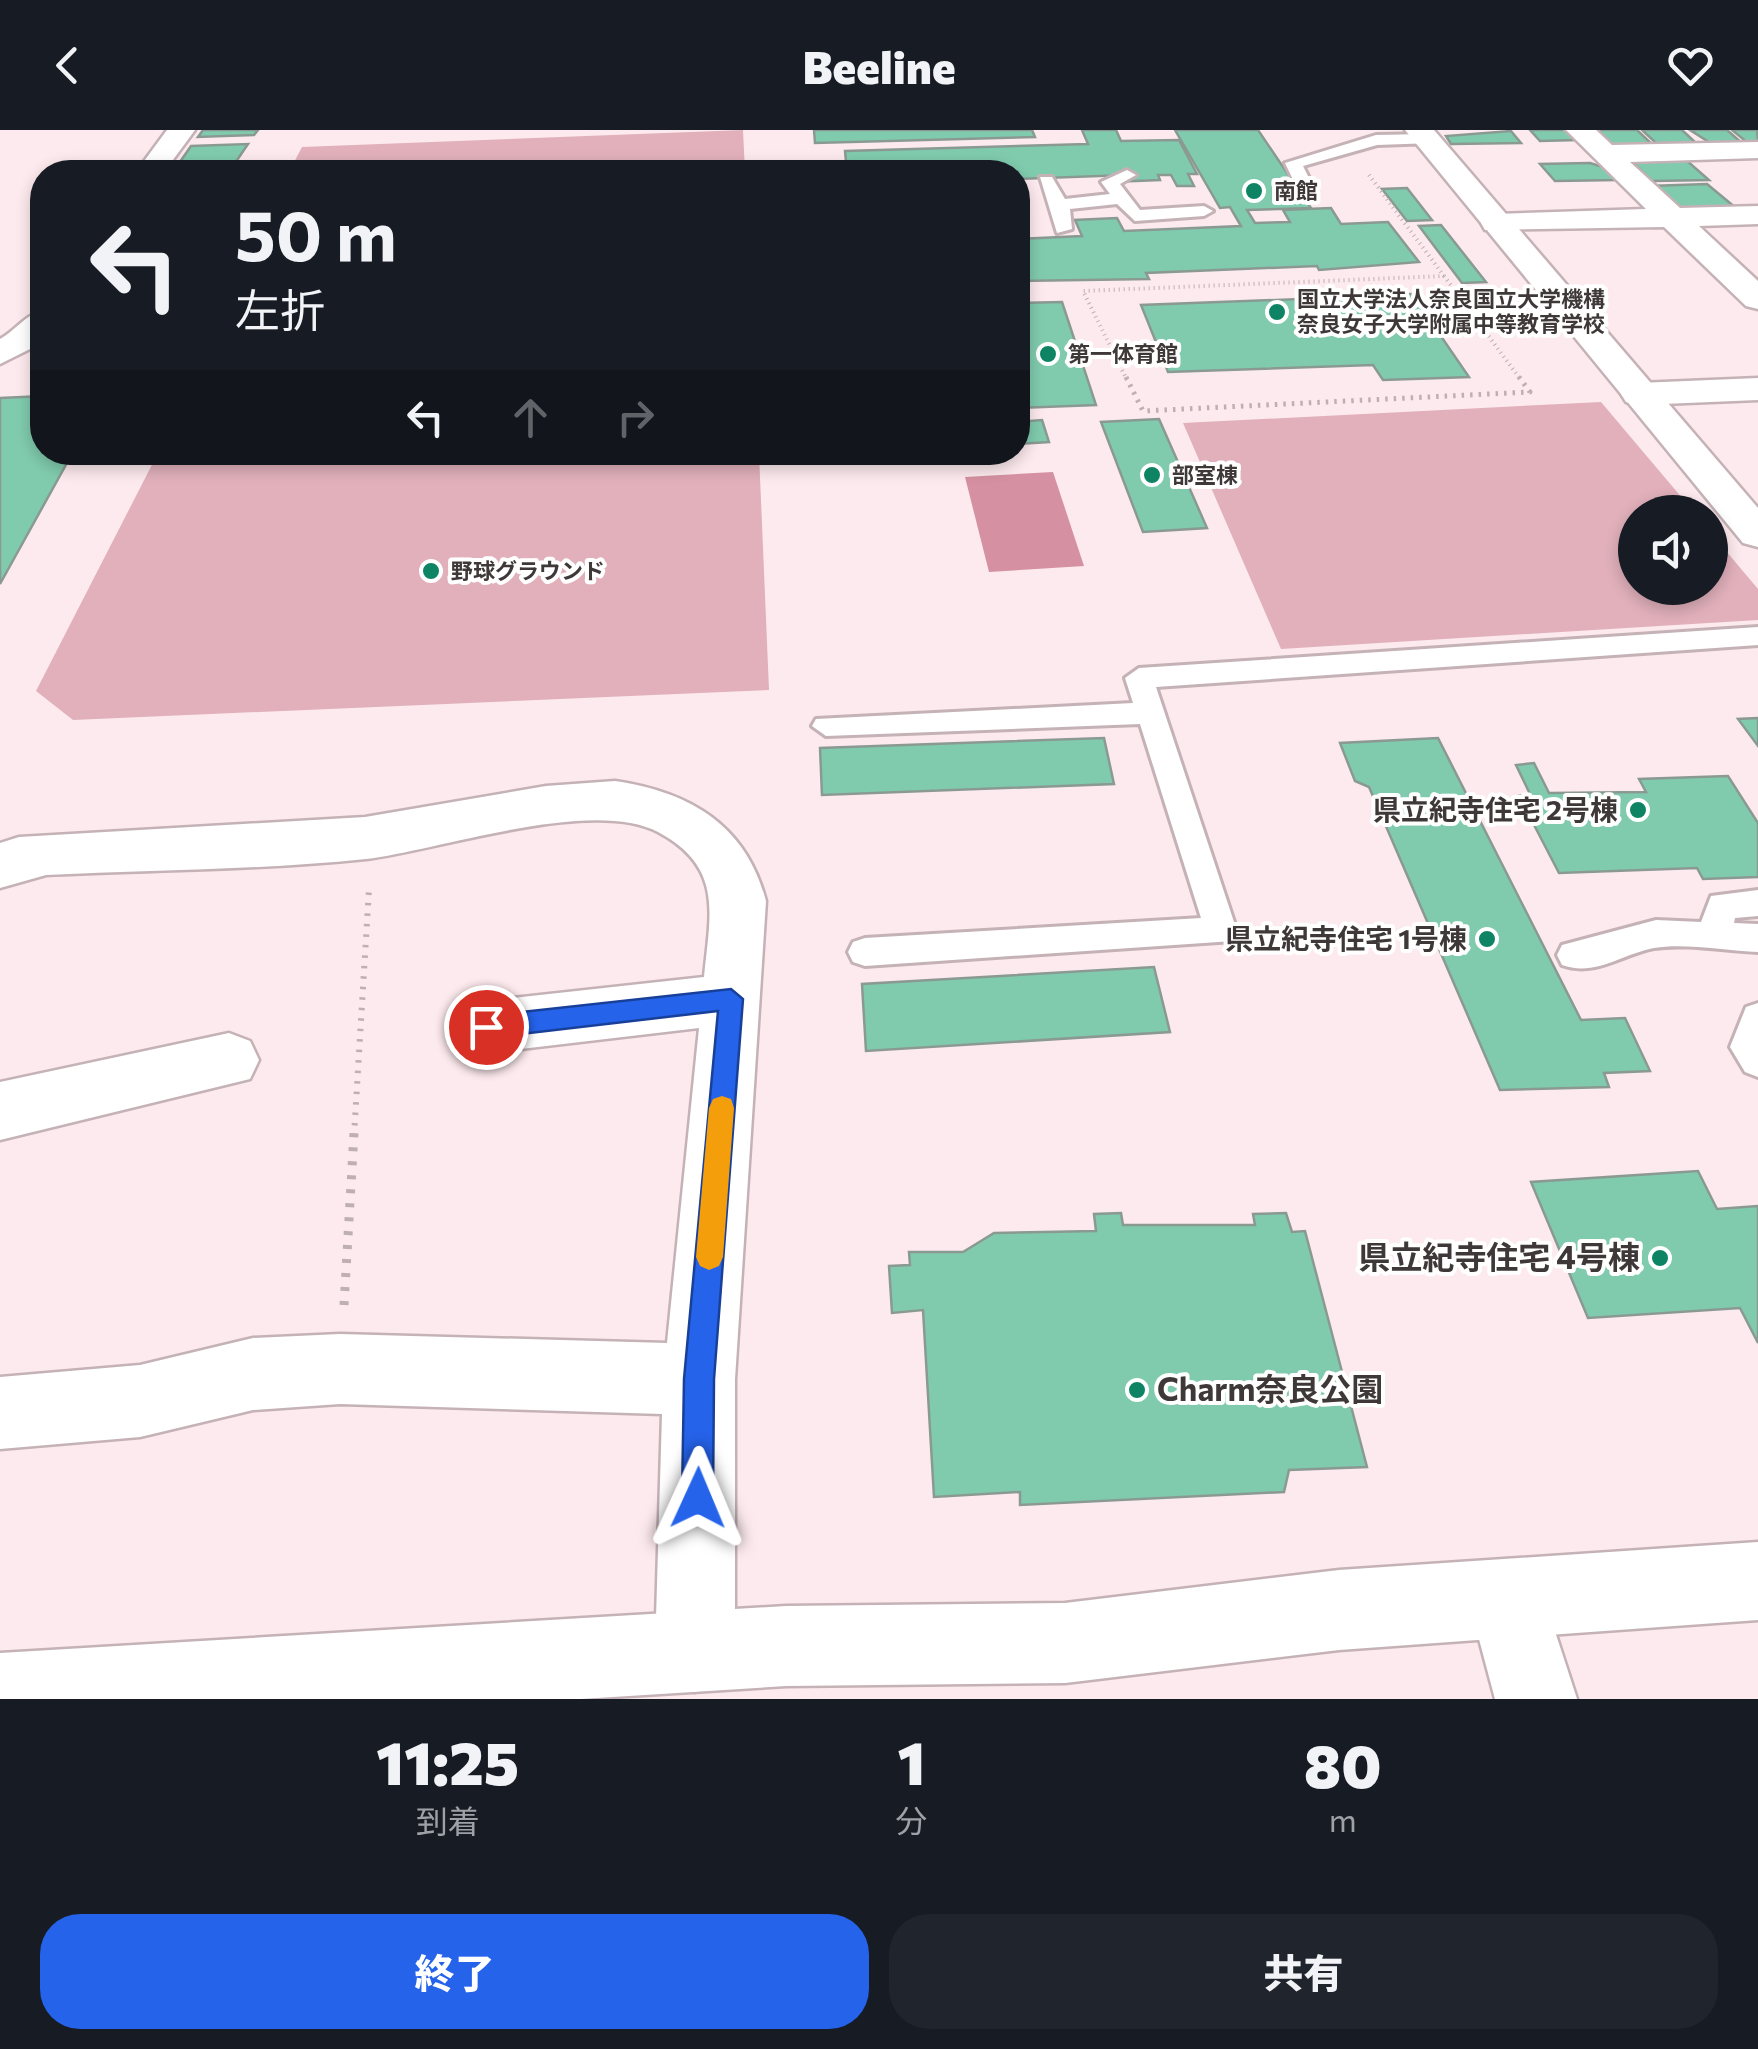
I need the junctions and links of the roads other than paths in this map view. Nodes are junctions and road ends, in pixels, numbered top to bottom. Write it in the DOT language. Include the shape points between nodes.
graph roads {
  1 [pos="181,130"];
  2 [pos="1580,130"];
  3 [pos="1423,135"];
  4 [pos="1758,150"];
  5 [pos="1606,154"];
  6 [pos="159,160"];
  7 [pos="1127,175"];
  8 [pos="1046,181"];
  9 [pos="1302,182"];
  10 [pos="1119,198"];
  11 [pos="1060,205"];
  12 [pos="1204,212"];
  13 [pos="1758,215"];
  14 [pos="1672,218"];
  15 [pos="1496,224"];
  16 [pos="1064,229"];
  17 [pos="1757,298"];
  18 [pos="30,336"];
  19 [pos="0,353"];
  20 [pos="1758,390"];
  21 [pos="1639,394"];
  22 [pos="1758,534"];
  23 [pos="1758,636"];
  24 [pos="1150,714"];
  25 [pos="826,726"];
  26 [pos="0,868"];
  27 [pos="1758,903"];
  28 [pos="1715,933"];
  29 [pos="1758,938"];
  30 [pos="865,952"];
  31 [pos="1574,955"];
  32 [pos="731,999"];
  33 [pos="1758,1018"];
  34 [pos="486,1027"];
  35 [pos="229,1060"];
  36 [pos="1758,1061"];
  37 [pos="0,1111"];
  38 [pos="699,1379"];
  39 [pos="0,1412"];
  40 [pos="1758,1581"];
  41 [pos="1507,1598"];
  42 [pos="695,1652"];
  43 [pos="0,1694"];
  44 [pos="1536,1699"];
  1 -- 6 [label="street"];
  2 -- 5 [label="street"];
  3 -- 9 [label="lane" via="1376,140 1293,163"];
  3 -- 15 [label="street"];
  4 -- 5 [label="street"];
  5 -- 14 [label="street"];
  7 -- 10 [label="lane" via="1110,182"];
  8 -- 11 [label="lane"];
  10 -- 11 [label="lane"];
  10 -- 12 [label="lane" via="1135,216"];
  11 -- 16 [label="lane"];
  13 -- 14 [label="street"];
  14 -- 15 [label="street"];
  14 -- 17 [label="street"];
  15 -- 21 [label="street"];
  18 -- 19 [label="street"];
  20 -- 21 [label="street"];
  21 -- 22 [label="street"];
  23 -- 24 [label="lane" via="1138,678"];
  24 -- 25 [label="lane"];
  24 -- 30 [label="lane" via="1221,932"];
  26 -- 32 [label="street" via="46,854 372,838 602,800 643,805 698,830 734,872 739,901"];
  27 -- 28 [label="lane" via="1722,905"];
  28 -- 29 [label="lane"];
  28 -- 31 [label="lane" via="1656,934"];
  32 -- 34 [label="street"];
  32 -- 38 [label="street"];
  33 -- 36 [label="lane" via="1748,1047"];
  35 -- 37 [label="street"];
  38 -- 39 [label="street" via="340,1369 253,1374 140,1401"];
  38 -- 42 [label="street"];
  40 -- 41 [label="street"];
  41 -- 42 [label="street" via="1339,1610 1065,1643"];
  41 -- 44 [label="street"];
  42 -- 43 [label="street"];
}
